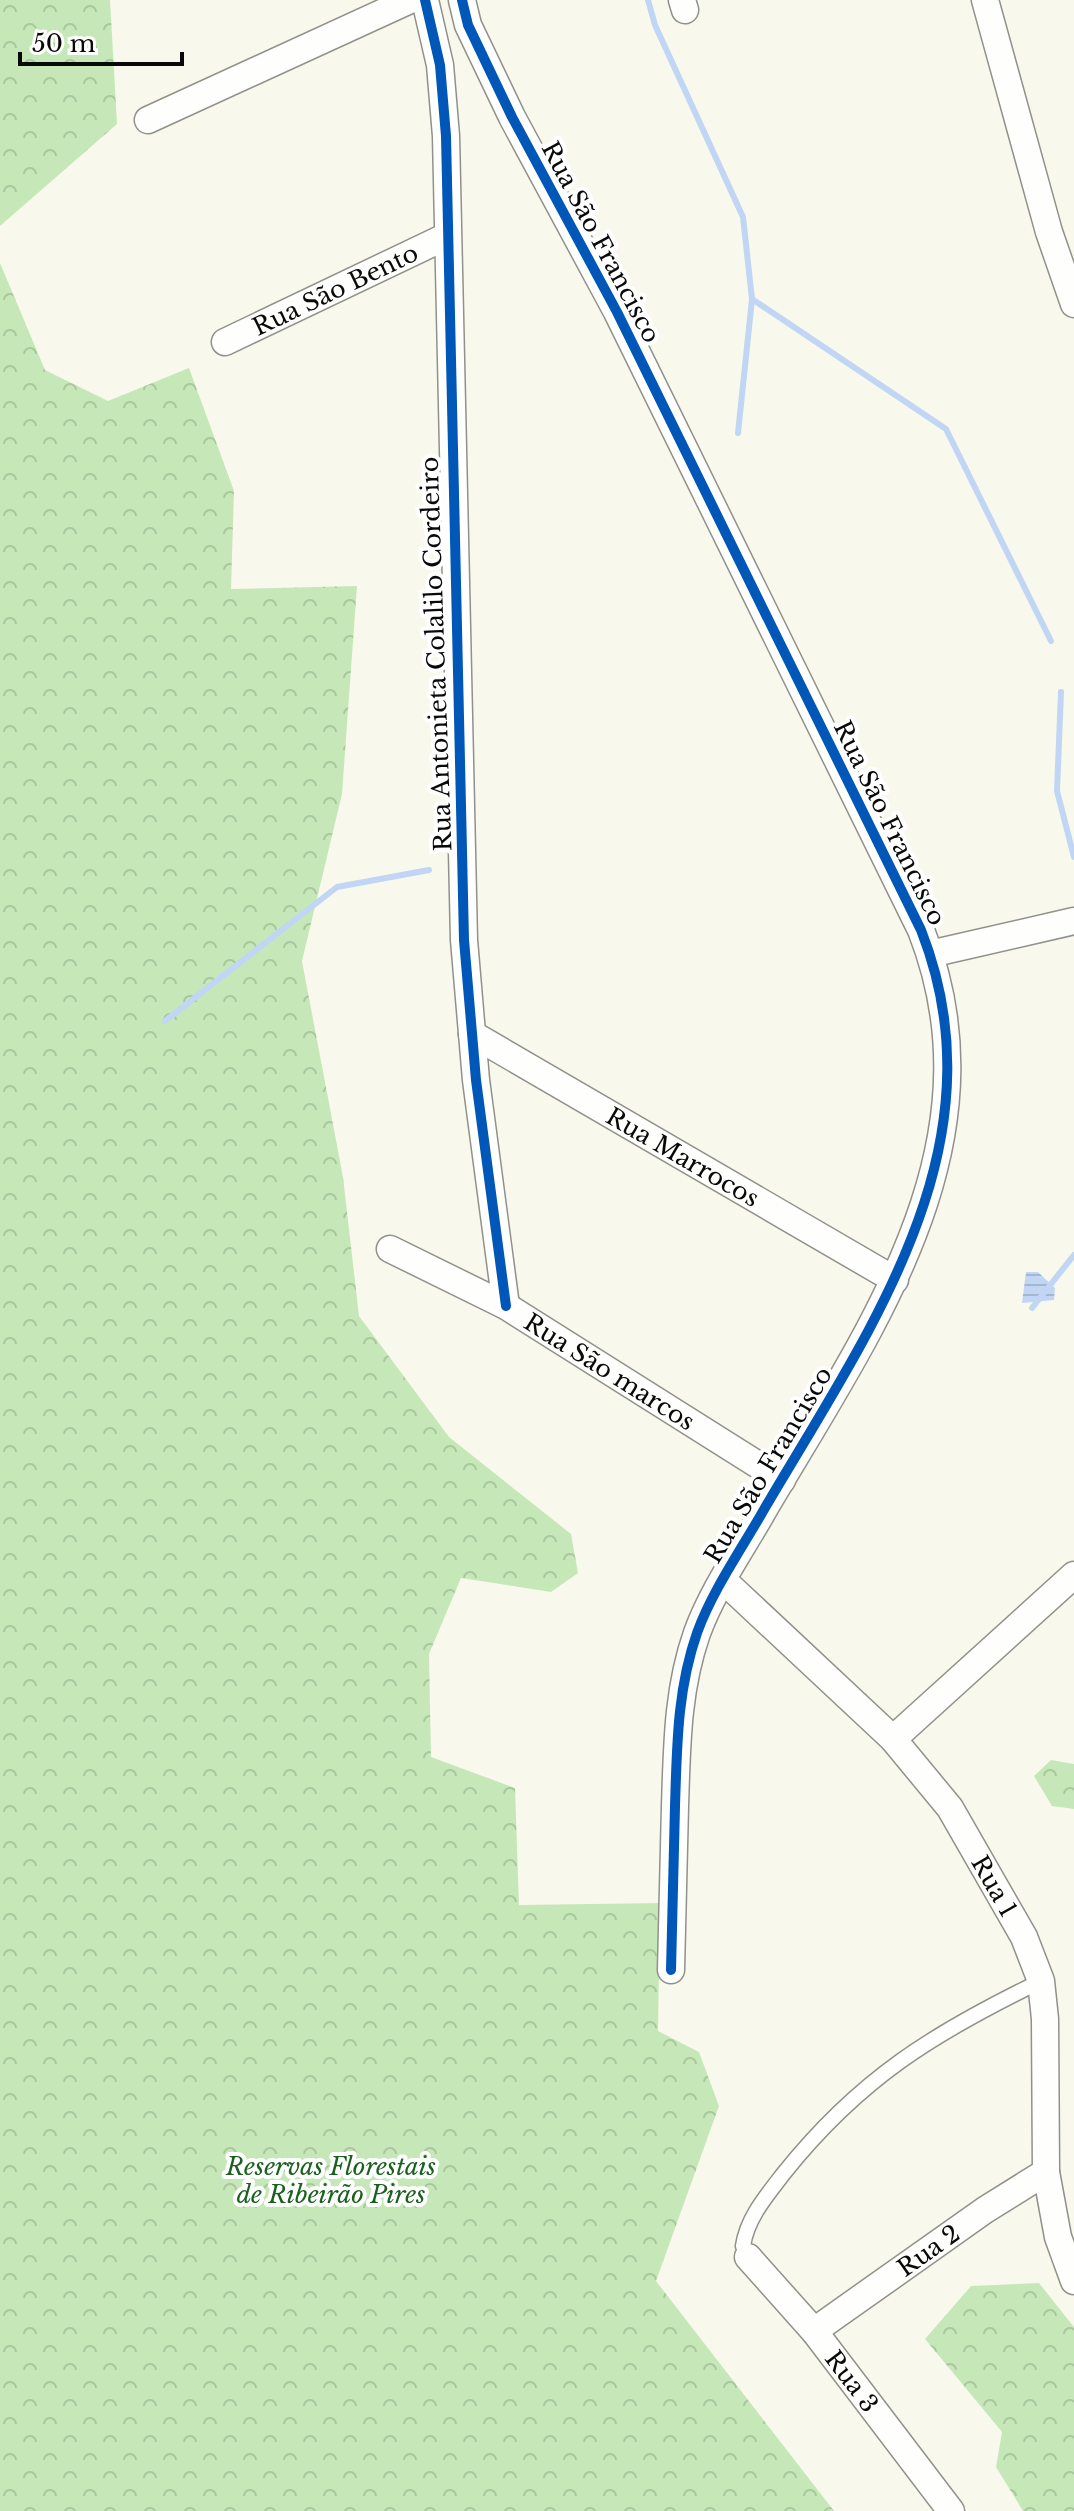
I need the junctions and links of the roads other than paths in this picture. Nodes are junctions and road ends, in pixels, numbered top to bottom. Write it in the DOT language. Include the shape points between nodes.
graph roads {
  1 [pos="410,0"];
  2 [pos="425,0"];
  3 [pos="462,0"];
  4 [pos="985,0"];
  5 [pos="148,120"];
  6 [pos="445,237"];
  7 [pos="1074,304"];
  8 [pos="225,342"];
  9 [pos="1074,921"];
  10 [pos="930,954"];
  11 [pos="472,1034"];
  12 [pos="390,1249"];
  13 [pos="895,1280"];
  14 [pos="506,1306"];
  15 [pos="782,1480"];
  16 [pos="1074,1575"];
  17 [pos="723,1580"];
  18 [pos="893,1739"];
  19 [pos="671,1970"];
  20 [pos="1041,1981"];
  21 [pos="1046,2172"];
  22 [pos="748,2257"];
  23 [pos="1074,2281"];
  24 [pos="814,2331"];
  25 [pos="951,2511"];
  1 -- 5 [label="street"];
  2 -- 6 [label="street, Rua Antonieta Colalilo Cordeiro" via="440,65 446,136"];
  3 -- 10 [label="street, Rua São Francisco" via="468,25 512,117 617,312"];
  4 -- 7 [label="street"];
  6 -- 8 [label="street, Rua São Bento"];
  6 -- 11 [label="street, Rua Antonieta Colalilo Cordeiro" via="464,940"];
  9 -- 10 [label="street"];
  10 -- 13 [label="street, Rua São Francisco" via="943,1001 948,1094 936,1166"];
  11 -- 13 [label="street, Rua Marrocos"];
  11 -- 14 [label="street, Rua Antonieta Colalilo Cordeiro"];
  12 -- 14 [label="street, Rua São marcos"];
  13 -- 15 [label="street, Rua São Francisco" via="840,1386"];
  14 -- 15 [label="street, Rua São marcos"];
  15 -- 17 [label="street, Rua São Francisco"];
  16 -- 18 [label="street"];
  17 -- 18 [label="street, Rua 1"];
  17 -- 19 [label="street, Rua São Francisco" via="698,1631 680,1694"];
  18 -- 20 [label="street, Rua 1" via="966,1834 1024,1937"];
  20 -- 21 [label="street, Rua 1"];
  20 -- 22 [label="lane" via="925,2041 847,2102 805,2147 748,2223 743,2246"];
  21 -- 23 [label="street, Rua 1" via="1058,2237"];
  21 -- 24 [label="street, Rua 2"];
  22 -- 24 [label="street, Rua 3"];
  24 -- 25 [label="street, Rua 3"];
}
